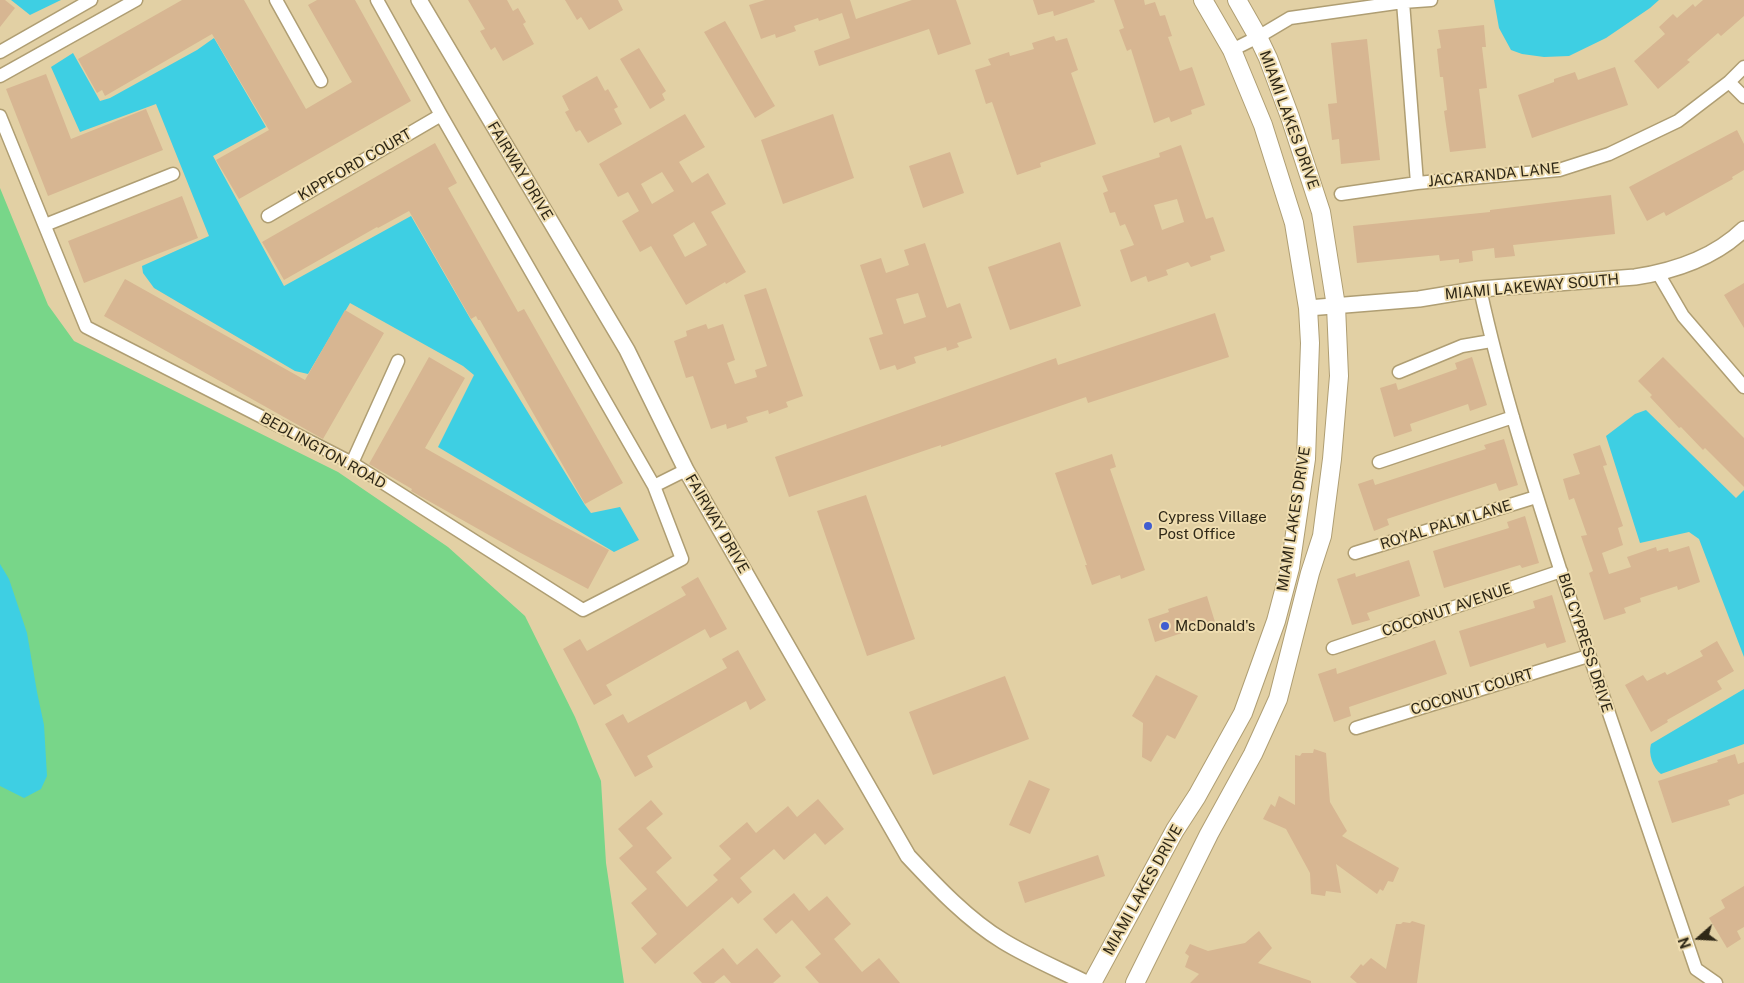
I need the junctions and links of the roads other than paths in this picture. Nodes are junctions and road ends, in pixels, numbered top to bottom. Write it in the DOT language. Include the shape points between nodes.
graph roads {
  1 [pos="91,0"];
  2 [pos="136,0"];
  3 [pos="276,0"];
  4 [pos="377,0"];
  5 [pos="419,0"];
  6 [pos="1202,0"];
  7 [pos="1237,0"];
  8 [pos="1431,0"];
  9 [pos="1403,2"];
  10 [pos="1258,37"];
  11 [pos="1232,50"];
  12 [pos="0,52"];
  13 [pos="1744,67"];
  14 [pos="0,76"];
  15 [pos="321,81"];
  16 [pos="1729,82"];
  17 [pos="1744,96"];
  18 [pos="441,115"];
  19 [pos="0,116"];
  20 [pos="173,174"];
  21 [pos="1417,183"];
  22 [pos="1340,194"];
  23 [pos="268,216"];
  24 [pos="44,225"];
  25 [pos="1744,229"];
  26 [pos="1658,273"];
  27 [pos="1480,289"];
  28 [pos="1336,306"];
  29 [pos="1308,308"];
  30 [pos="1492,341"];
  31 [pos="398,360"];
  32 [pos="1399,372"];
  33 [pos="1744,387"];
  34 [pos="1513,417"];
  35 [pos="1379,462"];
  36 [pos="352,464"];
  37 [pos="686,470"];
  38 [pos="654,486"];
  39 [pos="1536,497"];
  40 [pos="1355,553"];
  41 [pos="1561,571"];
  42 [pos="1333,648"];
  43 [pos="1588,656"];
  44 [pos="1356,728"];
  45 [pos="1086,983"];
  46 [pos="1092,983"];
  47 [pos="1135,983"];
  48 [pos="1716,983"];
  1 -- 12 [label="street"];
  2 -- 14 [label="street"];
  3 -- 15 [label="street"];
  4 -- 18 [label="street, BEDLINGTON ROAD"];
  5 -- 37 [label="street, FAIRWAY DRIVE" via="627,350"];
  6 -- 11 [label="main road, MIAMI LAKES DRIVE"];
  7 -- 10 [label="main road, MIAMI LAKES DRIVE"];
  8 -- 9 [label="street"];
  9 -- 10 [label="street" via="1290,18"];
  9 -- 21 [label="street, JACARANDA LANE"];
  10 -- 11 [label="street"];
  10 -- 28 [label="main road, MIAMI LAKES DRIVE" via="1290,117 1321,212"];
  11 -- 29 [label="main road, MIAMI LAKES DRIVE" via="1263,125 1294,223"];
  13 -- 16 [label="street, JACARANDA LANE"];
  16 -- 17 [label="street"];
  16 -- 21 [label="street, JACARANDA LANE" via="1678,121 1609,154 1558,170"];
  18 -- 23 [label="street, KIPPFORD COURT"];
  18 -- 38 [label="street, BEDLINGTON ROAD"];
  19 -- 24 [label="street, BEDLINGTON ROAD"];
  20 -- 24 [label="street"];
  21 -- 22 [label="street, JACARANDA LANE"];
  24 -- 36 [label="street, BEDLINGTON ROAD" via="86,327"];
  25 -- 26 [label="street, MIAMI LAKEWAY SOUTH" via="1732,241 1693,262"];
  26 -- 27 [label="street, MIAMI LAKEWAY SOUTH"];
  26 -- 33 [label="street" via="1683,316"];
  27 -- 28 [label="street, MIAMI LAKEWAY SOUTH" via="1419,299"];
  27 -- 30 [label="street, BIG CYPRESS DRIVE"];
  28 -- 29 [label="street, MIAMI LAKEWAY SOUTH"];
  28 -- 47 [label="main road, MIAMI LAKES DRIVE" via="1339,376 1322,536 1278,699"];
  29 -- 46 [label="main road, MIAMI LAKES DRIVE" via="1306,460 1290,568 1276,621 1243,713"];
  30 -- 32 [label="street" via="1462,346"];
  30 -- 34 [label="street, BIG CYPRESS DRIVE"];
  31 -- 36 [label="street"];
  34 -- 35 [label="street"];
  34 -- 39 [label="street, BIG CYPRESS DRIVE"];
  36 -- 38 [label="street, BEDLINGTON ROAD" via="583,610 682,559"];
  37 -- 38 [label="street"];
  37 -- 45 [label="street, FAIRWAY DRIVE" via="908,856 932,882 1002,941"];
  39 -- 40 [label="street, ROYAL PALM LANE"];
  39 -- 41 [label="street, BIG CYPRESS DRIVE"];
  41 -- 42 [label="street, COCONUT AVENUE"];
  41 -- 43 [label="street, BIG CYPRESS DRIVE"];
  43 -- 44 [label="street, COCONUT COURT"];
  43 -- 48 [label="street, BIG CYPRESS DRIVE" via="1696,969"];
}
